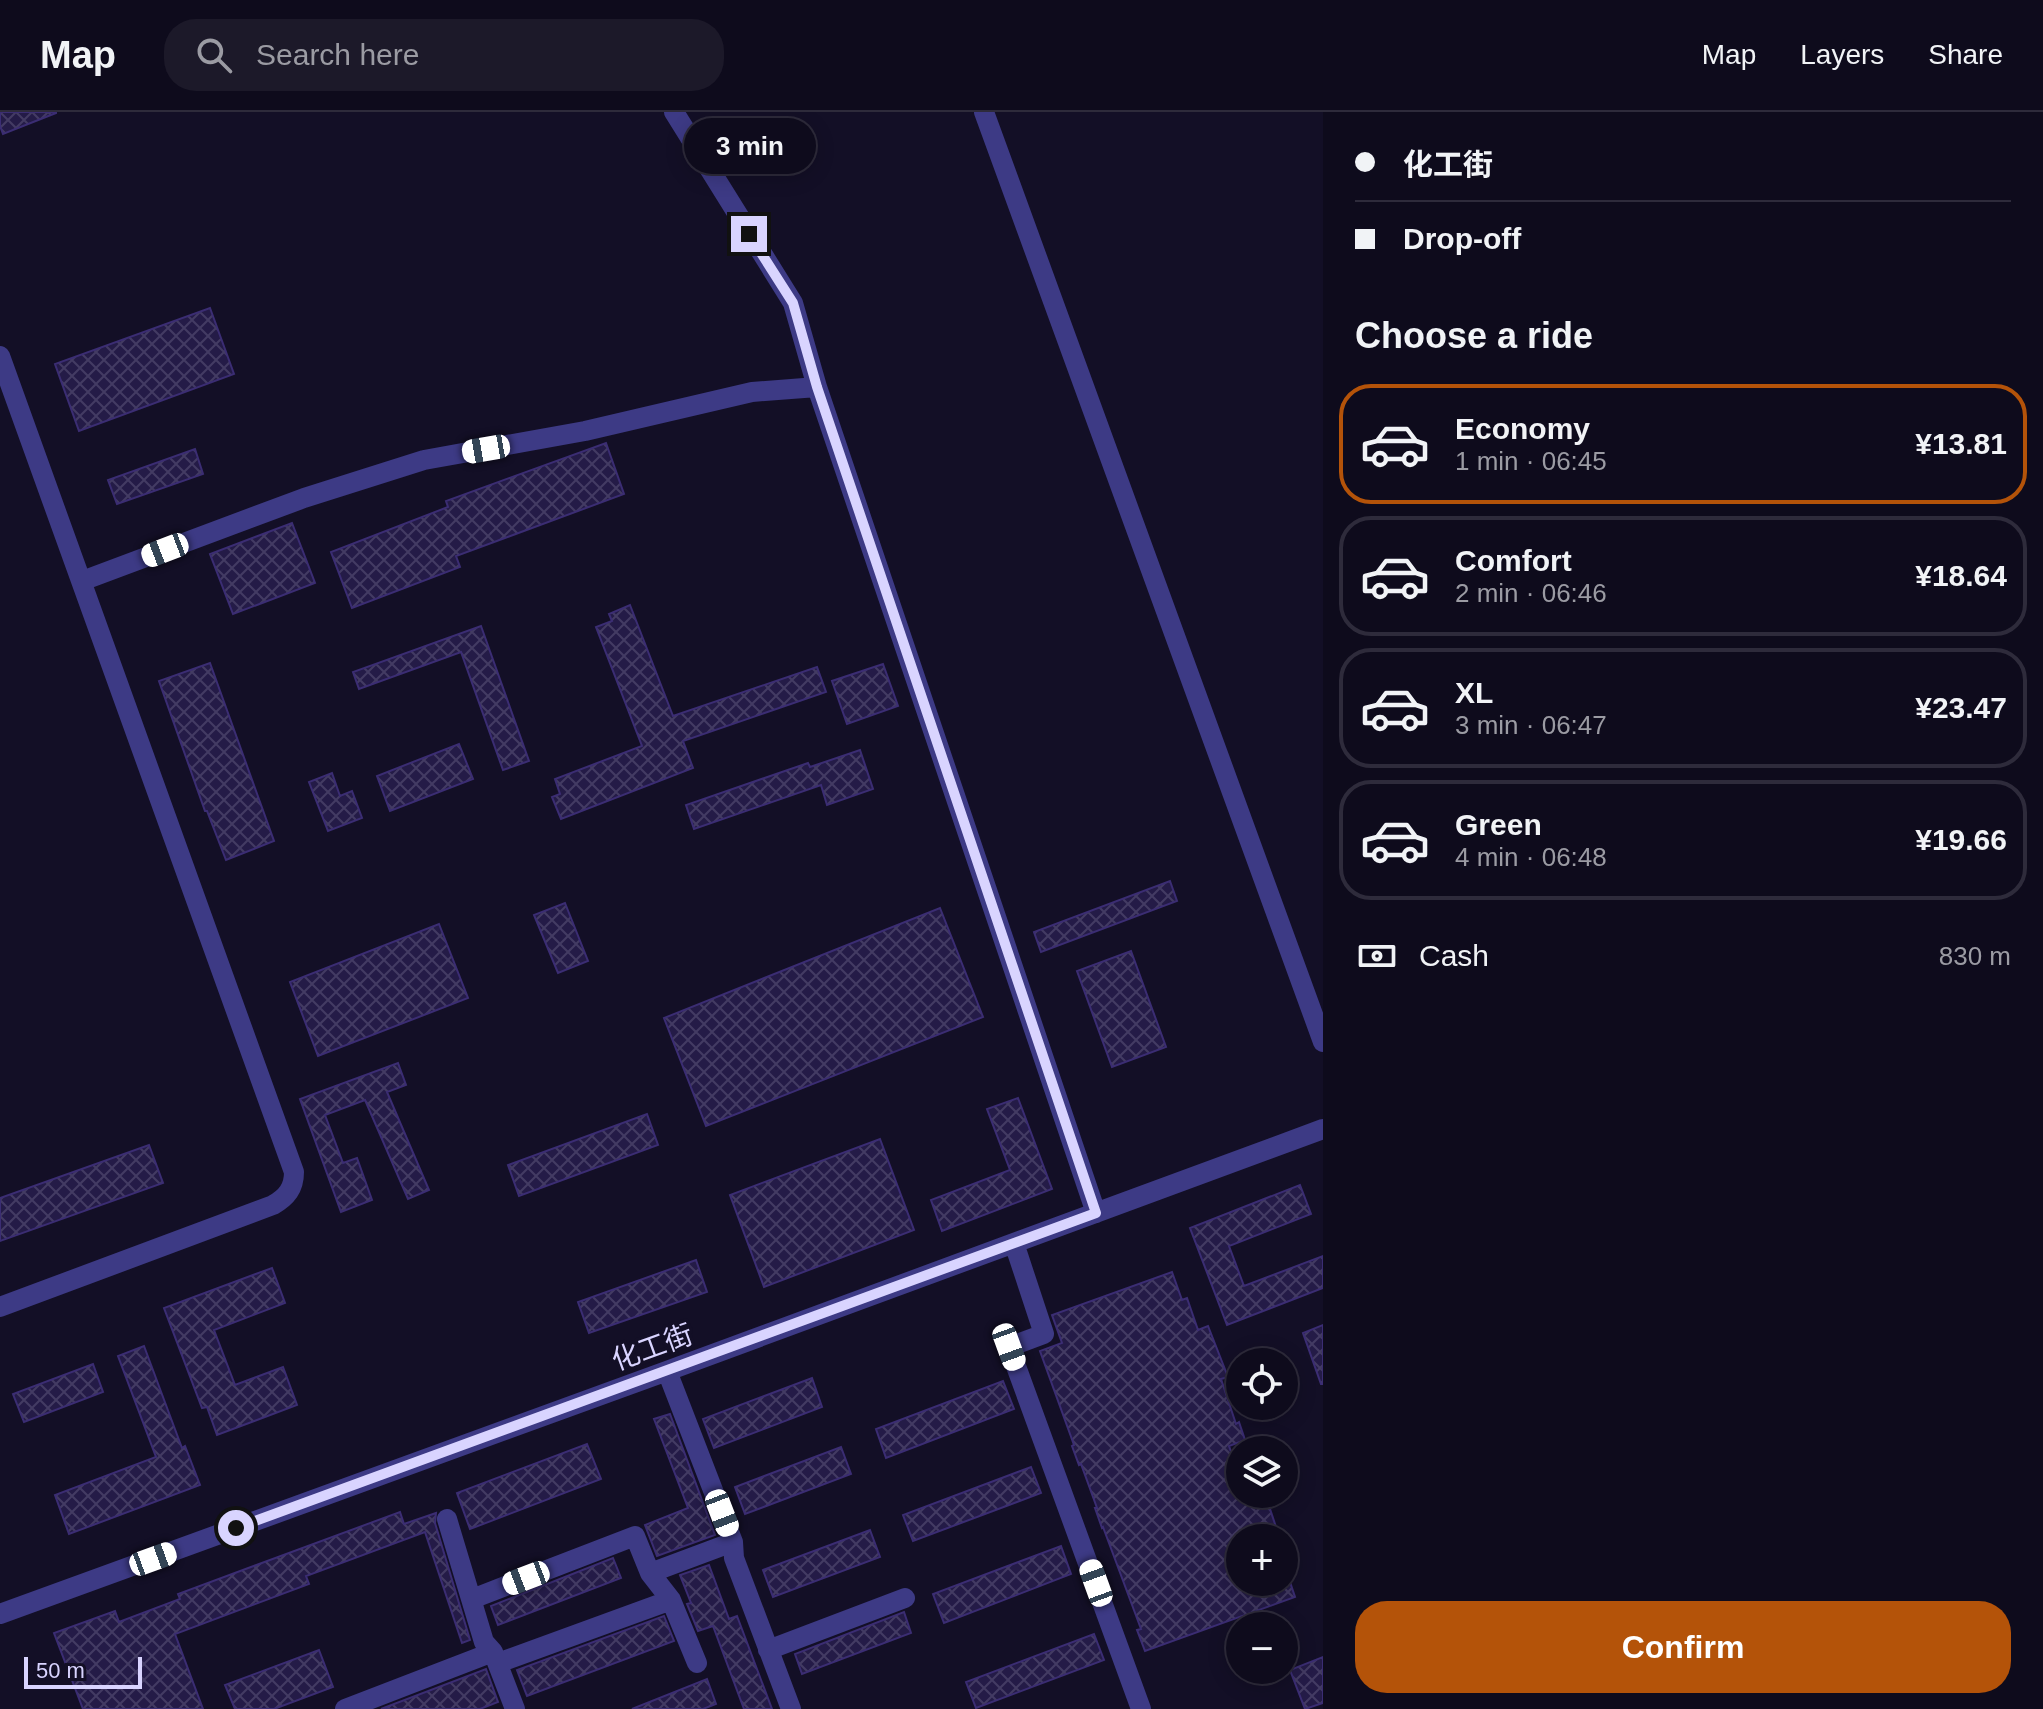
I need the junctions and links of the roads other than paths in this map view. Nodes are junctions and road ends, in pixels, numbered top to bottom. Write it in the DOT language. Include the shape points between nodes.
graph roads {
  1 [pos="674,112"];
  2 [pos="984,112"];
  3 [pos="0,356"];
  4 [pos="817,387"];
  5 [pos="82,581"];
  6 [pos="1323,1042"];
  7 [pos="1323,1129"];
  8 [pos="1096,1213"];
  9 [pos="1014,1243"];
  10 [pos="0,1307"];
  11 [pos="667,1371"];
  12 [pos="447,1519"];
  13 [pos="733,1542"];
  14 [pos="650,1573"];
  15 [pos="905,1598"];
  16 [pos="472,1599"];
  17 [pos="671,1600"];
  18 [pos="0,1614"];
  19 [pos="768,1650"];
  20 [pos="495,1658"];
  21 [pos="697,1663"];
  22 [pos="345,1709"];
  23 [pos="515,1709"];
  24 [pos="791,1709"];
  25 [pos="1141,1709"];
  1 -- 4 [label="street" via="793,303"];
  2 -- 6 [label="street"];
  3 -- 5 [label="street"];
  4 -- 5 [label="street" via="752,392 585,431 424,460 304,498"];
  4 -- 8 [label="street"];
  5 -- 10 [label="street" via="294,1182 273,1205"];
  7 -- 8 [label="street, 化工街"];
  8 -- 9 [label="street, 化工街"];
  9 -- 11 [label="street, 化工街"];
  9 -- 25 [label="street" via="1044,1334 1009,1347"];
  11 -- 13 [label="street"];
  11 -- 18 [label="street, 化工街"];
  12 -- 16 [label="street"];
  13 -- 14 [label="street"];
  13 -- 19 [label="street"];
  14 -- 16 [label="street" via="635,1536"];
  14 -- 17 [label="street"];
  15 -- 19 [label="street"];
  16 -- 20 [label="street" via="484,1642"];
  17 -- 20 [label="street"];
  17 -- 21 [label="street"];
  19 -- 24 [label="street"];
  20 -- 22 [label="street"];
  20 -- 23 [label="street"];
}
